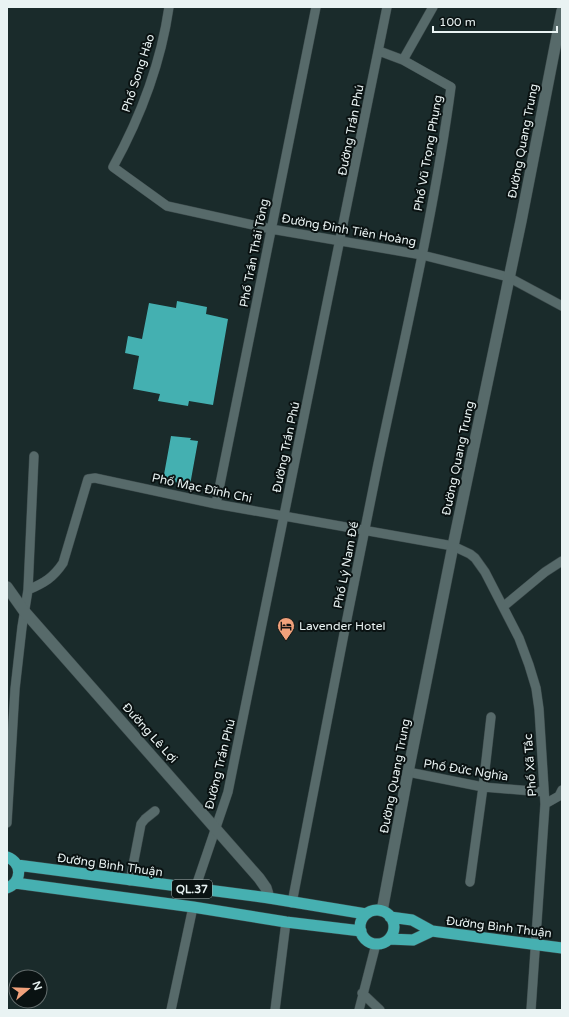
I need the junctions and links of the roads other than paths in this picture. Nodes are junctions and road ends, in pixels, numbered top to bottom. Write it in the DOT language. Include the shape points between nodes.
graph roads {
  1 [pos="169,7"];
  2 [pos="316,7"];
  3 [pos="387,7"];
  4 [pos="433,7"];
  5 [pos="562,11"];
  6 [pos="379,51"];
  7 [pos="403,60"];
  8 [pos="113,167"];
  9 [pos="271,228"];
  10 [pos="341,241"];
  11 [pos="422,255"];
  12 [pos="508,277"];
  13 [pos="562,306"];
  14 [pos="34,456"];
  15 [pos="216,504"];
  16 [pos="284,516"];
  17 [pos="364,531"];
  18 [pos="453,546"];
  19 [pos="562,561"];
  20 [pos="7,587"];
  21 [pos="28,590"];
  22 [pos="504,606"];
  23 [pos="24,611"];
  24 [pos="491,717"];
  25 [pos="408,772"];
  26 [pos="483,787"];
  27 [pos="562,790"];
  28 [pos="544,792"];
  29 [pos="545,804"];
  30 [pos="156,811"];
  31 [pos="7,823"];
  32 [pos="216,828"];
  33 [pos="7,857"];
  34 [pos="17,865"];
  35 [pos="130,880"];
  36 [pos="470,882"];
  37 [pos="11,886"];
  38 [pos="195,889"];
  39 [pos="269,898"];
  40 [pos="292,903"];
  41 [pos="193,907"];
  42 [pos="366,914"];
  43 [pos="386,914"];
  44 [pos="286,922"];
  45 [pos="361,931"];
  46 [pos="432,931"];
  47 [pos="389,939"];
  48 [pos="376,944"];
  49 [pos="535,944"];
  50 [pos="562,948"];
  51 [pos="362,993"];
  52 [pos="171,1010"];
  53 [pos="275,1010"];
  54 [pos="359,1010"];
  55 [pos="380,1010"];
  56 [pos="531,1010"];
  1 -- 8 [label="street, Phố Song Hào" via="144,102"];
  2 -- 9 [label="street, Phố Trần Thái Tông"];
  3 -- 6 [label="street, Đường Trần Phú"];
  4 -- 7 [label="street"];
  5 -- 12 [label="main road, Đường Quang Trung"];
  6 -- 7 [label="street, Phố Vũ Trọng Phụng"];
  6 -- 10 [label="street, Đường Trần Phú"];
  7 -- 11 [label="street, Phố Vũ Trọng Phụng" via="451,87"];
  8 -- 9 [label="street, Đường Đinh Tiên Hoàng" via="167,206"];
  9 -- 10 [label="street, Đường Đinh Tiên Hoàng"];
  9 -- 15 [label="street, Phố Trần Thái Tông"];
  10 -- 11 [label="street, Đường Đinh Tiên Hoàng"];
  10 -- 16 [label="street, Đường Trần Phú"];
  11 -- 12 [label="street, Đường Đinh Tiên Hoàng"];
  11 -- 17 [label="street, Phố Lý Nam Đế"];
  12 -- 13 [label="street, Đường Đinh Tiên Hoàng"];
  12 -- 18 [label="main road, Đường Quang Trung"];
  14 -- 21 [label="street"];
  15 -- 16 [label="street, Phố Mạc Đĩnh Chi"];
  15 -- 21 [label="street, Phố Mạc Đĩnh Chi" via="129,484 88,479 63,563 48,581"];
  16 -- 17 [label="street, Phố Mạc Đĩnh Chi"];
  16 -- 32 [label="street, Đường Trần Phú" via="236,757"];
  17 -- 18 [label="street, Phố Mạc Đĩnh Chi"];
  17 -- 40 [label="street, Phố Lý Nam Đế"];
  18 -- 22 [label="street, Phố Xã Tắc" via="470,554 486,572"];
  18 -- 25 [label="main road, Đường Quang Trung"];
  19 -- 22 [label="street"];
  20 -- 23 [label="main road, Đường Lê Lợi"];
  21 -- 23 [label="street"];
  22 -- 28 [label="street, Phố Xã Tắc" via="524,650 536,688"];
  23 -- 31 [label="street"];
  23 -- 32 [label="main road, Đường Lê Lợi"];
  24 -- 26 [label="street"];
  25 -- 26 [label="street, Phố Đức Nghĩa"];
  25 -- 43 [label="main road, Đường Quang Trung"];
  26 -- 28 [label="street, Phố Đức Nghĩa"];
  26 -- 36 [label="street"];
  27 -- 29 [label="street"];
  28 -- 29 [label="street, Phố Xã Tắc"];
  29 -- 49 [label="street, Phố Xã Tắc"];
  30 -- 35 [label="street" via="141,824"];
  32 -- 38 [label="street, Đường Trần Phú"];
  32 -- 39 [label="main road, Đường Lê Lợi" via="260,878"];
  33 -- 34 [label="highway"];
  34 -- 35 [label="highway, Đường Bình Thuận / QL.37"];
  34 -- 37 [label="highway" via="19,874"];
  35 -- 38 [label="highway, Đường Bình Thuận / QL.37"];
  37 -- 41 [label="highway, QL.37"];
  38 -- 39 [label="highway, Đường Bình Thuận / QL.37"];
  39 -- 40 [label="highway, Đường Bình Thuận / QL.37"];
  40 -- 42 [label="highway, Đường Bình Thuận / QL.37"];
  41 -- 44 [label="highway, QL.37"];
  41 -- 52 [label="street"];
  42 -- 43 [label="highway" via="374,911"];
  42 -- 45 [label="highway" via="361,922"];
  43 -- 46 [label="highway, Đường Bình Thuận" via="412,920"];
  43 -- 47 [label="highway" via="392,921 394,931"];
  44 -- 45 [label="highway, QL.37"];
  44 -- 53 [label="street"];
  45 -- 48 [label="highway" via="366,940"];
  46 -- 47 [label="highway, Đường Bình Thuận" via="413,940"];
  46 -- 49 [label="highway, Đường Bình Thuận"];
  47 -- 48 [label="highway"];
  48 -- 51 [label="street"];
  49 -- 50 [label="highway, Đường Bình Thuận"];
  49 -- 56 [label="street, Phố Xã Tắc"];
  51 -- 54 [label="street"];
  51 -- 55 [label="street"];
}
